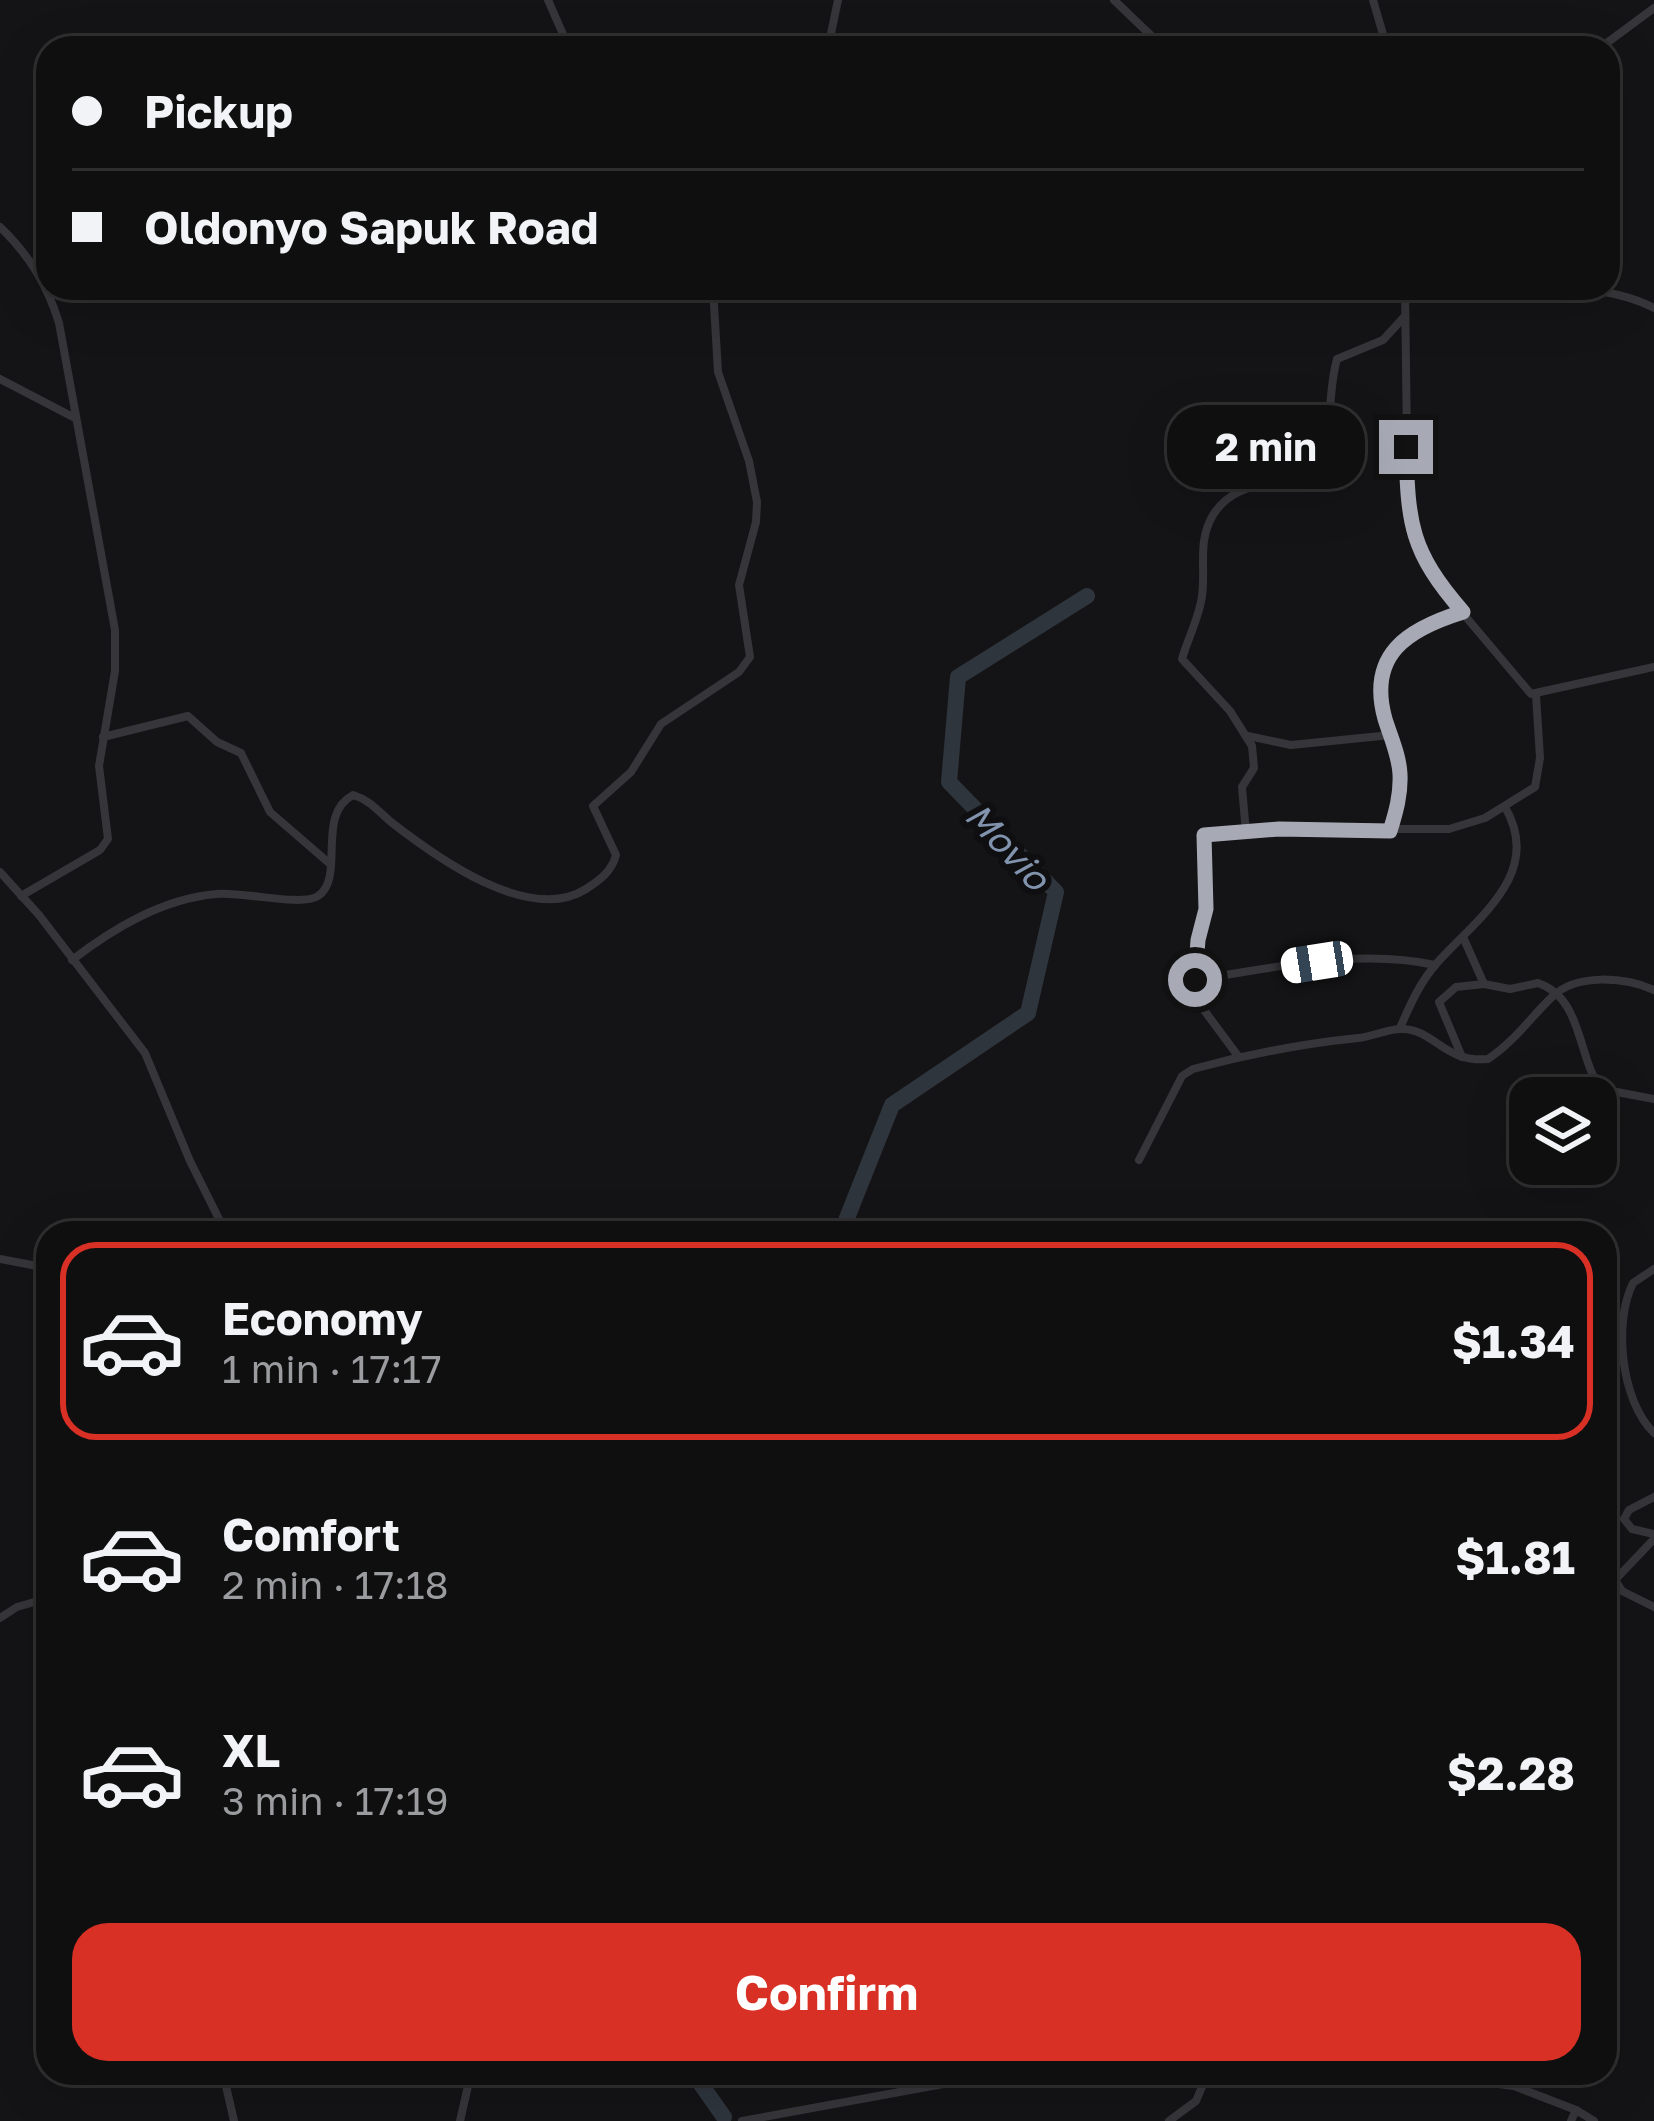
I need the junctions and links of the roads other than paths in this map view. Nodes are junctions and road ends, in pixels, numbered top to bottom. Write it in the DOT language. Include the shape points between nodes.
graph roads {
  1 [pos="548,0"];
  2 [pos="838,0"];
  3 [pos="1114,0"];
  4 [pos="1373,0"];
  5 [pos="1654,8"];
  6 [pos="563,36"];
  7 [pos="830,36"];
  8 [pos="1152,36"];
  9 [pos="1384,36"];
  10 [pos="1616,36"];
  11 [pos="0,227"];
  12 [pos="36,272"];
  13 [pos="1620,295"];
  14 [pos="50,300"];
  15 [pos="714,300"];
  16 [pos="1407,300"];
  17 [pos="1654,308"];
  18 [pos="1405,316"];
  19 [pos="0,379"];
  20 [pos="74,418"];
  21 [pos="1463,612"];
  22 [pos="1654,668"];
  23 [pos="1536,695"];
  24 [pos="1391,734"];
  25 [pos="1246,735"];
  26 [pos="103,737"];
  27 [pos="1505,807"];
  28 [pos="1390,831"];
  29 [pos="1246,833"];
  30 [pos="329,863"];
  31 [pos="0,872"];
  32 [pos="21,896"];
  33 [pos="1463,937"];
  34 [pos="72,960"];
  35 [pos="1435,965"];
  36 [pos="1195,980"];
  37 [pos="1484,985"];
  38 [pos="1654,990"];
  39 [pos="1556,992"];
  40 [pos="1400,1028"];
  41 [pos="1238,1056"];
  42 [pos="1462,1057"];
  43 [pos="1654,1099"];
  44 [pos="1139,1160"];
  45 [pos="219,1221"];
  46 [pos="0,1259"];
  47 [pos="36,1266"];
  48 [pos="1654,1269"];
  49 [pos="1654,1433"];
  50 [pos="1654,1497"];
  51 [pos="1654,1537"];
  52 [pos="1617,1578"];
  53 [pos="1617,1583"];
  54 [pos="36,1601"];
  55 [pos="1654,1607"];
  56 [pos="0,1618"];
  57 [pos="226,2085"];
  58 [pos="468,2085"];
  59 [pos="938,2085"];
  60 [pos="1203,2085"];
  61 [pos="1506,2085"];
  62 [pos="1576,2110"];
  63 [pos="233,2121"];
  64 [pos="460,2121"];
  65 [pos="742,2121"];
  66 [pos="1169,2121"];
  67 [pos="1571,2121"];
  68 [pos="1594,2121"];
  1 -- 6 [label="street"];
  2 -- 7 [label="street"];
  3 -- 8 [label="street"];
  4 -- 9 [label="street"];
  5 -- 10 [label="street"];
  11 -- 12 [label="street"];
  13 -- 17 [label="street"];
  14 -- 20 [label="street"];
  15 -- 30 [label="street" via="718,371 757,502 739,585 751,648 747,665 661,724 632,772 593,806 616,855 606,874 570,898 498,889 353,795 336,818"];
  16 -- 18 [label="street"];
  18 -- 21 [label="street" via="1408,520 1432,573"];
  18 -- 25 [label="street" via="1383,340 1337,358 1330,422 1308,468 1242,489 1204,532 1201,600 1182,658"];
  19 -- 20 [label="street"];
  20 -- 26 [label="street" via="115,630"];
  21 -- 23 [label="street"];
  21 -- 24 [label="street" via="1416,629 1392,651 1381,680"];
  22 -- 23 [label="street"];
  23 -- 27 [label="street" via="1538,781"];
  24 -- 25 [label="street" via="1292,745"];
  24 -- 28 [label="street" via="1400,792"];
  25 -- 29 [label="street" via="1255,760 1242,787"];
  26 -- 30 [label="street" via="188,716 241,752 271,812"];
  26 -- 32 [label="street" via="105,845"];
  27 -- 28 [label="street" via="1462,827"];
  27 -- 33 [label="street" via="1516,832 1516,866"];
  28 -- 29 [label="street"];
  29 -- 36 [label="street" via="1202,838 1206,909"];
  30 -- 34 [label="street" via="330,881 311,900 240,892 187,899 118,928"];
  31 -- 32 [label="street"];
  32 -- 34 [label="street"];
  33 -- 35 [label="street"];
  33 -- 37 [label="street"];
  34 -- 45 [label="street" via="145,1053"];
  35 -- 36 [label="street" via="1317,962"];
  35 -- 40 [label="street"];
  36 -- 41 [label="street" via="1209,1018"];
  37 -- 39 [label="street" via="1538,982"];
  37 -- 42 [label="street" via="1456,987 1438,1002"];
  38 -- 39 [label="street" via="1610,979"];
  39 -- 42 [label="street" via="1502,1050"];
  39 -- 43 [label="street" via="1601,1089"];
  40 -- 41 [label="street"];
  40 -- 42 [label="street"];
  41 -- 44 [label="street" via="1182,1076"];
  46 -- 47 [label="street"];
  48 -- 49 [label="street" via="1628,1294 1624,1336 1634,1399"];
  50 -- 51 [label="street" via="1624,1519"];
  51 -- 52 [label="street"];
  53 -- 55 [label="street"];
  54 -- 56 [label="street"];
  57 -- 63 [label="street"];
  58 -- 64 [label="street"];
  59 -- 65 [label="street"];
  60 -- 66 [label="street"];
  61 -- 62 [label="street"];
  62 -- 67 [label="street"];
  62 -- 68 [label="street"];
}
